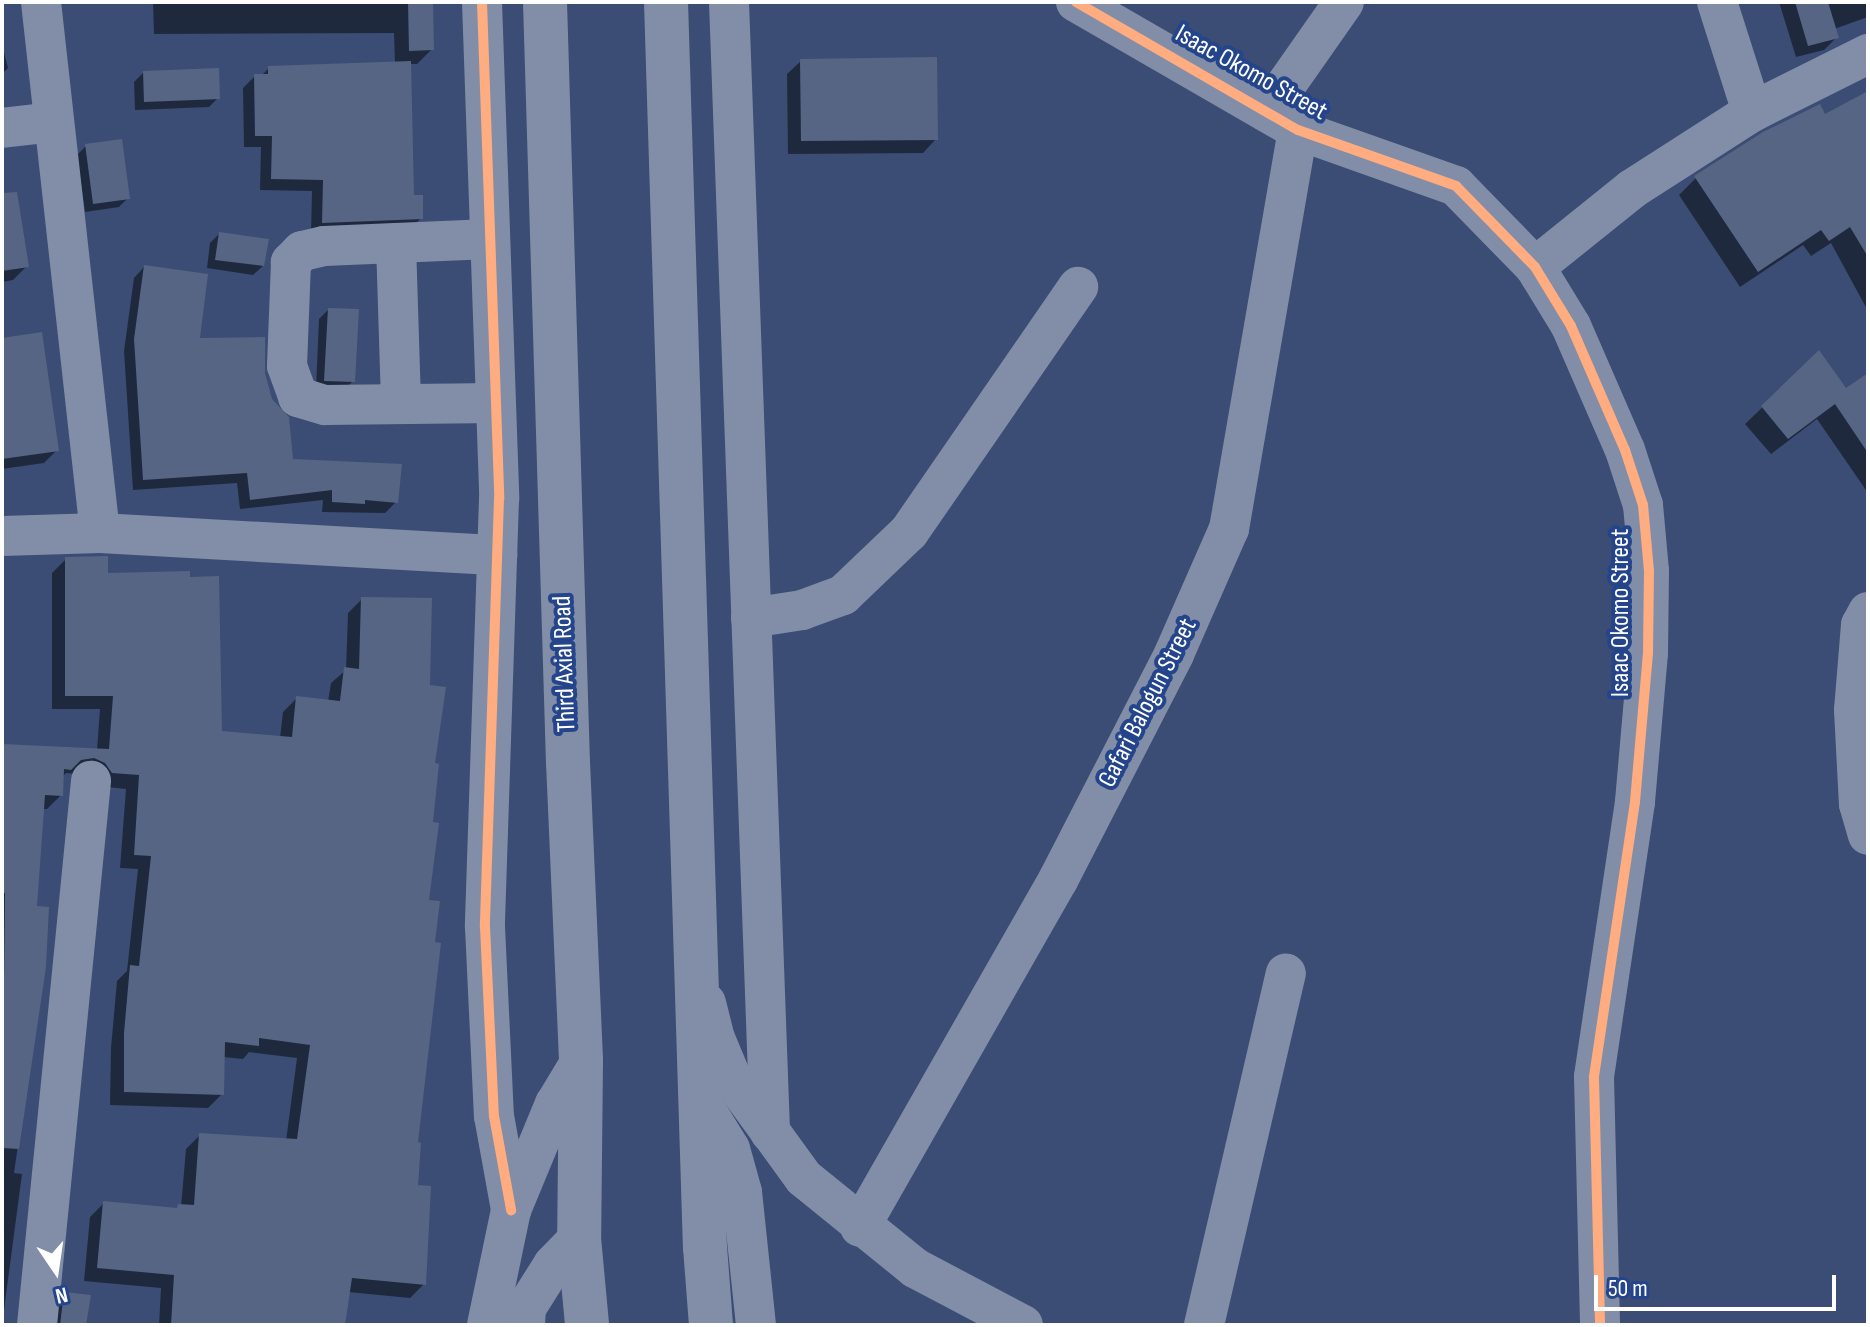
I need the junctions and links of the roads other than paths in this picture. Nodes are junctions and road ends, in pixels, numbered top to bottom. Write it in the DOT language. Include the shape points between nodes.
graph roads {
  1 [pos="41,2"];
  2 [pos="482,2"];
  3 [pos="545,2"];
  4 [pos="666,2"];
  5 [pos="729,2"];
  6 [pos="1076,2"];
  7 [pos="1344,2"];
  8 [pos="1717,2"];
  9 [pos="1868,54"];
  10 [pos="1752,112"];
  11 [pos="1282,121"];
  12 [pos="53,122"];
  13 [pos="2,128"];
  14 [pos="490,239"];
  15 [pos="396,243"];
  16 [pos="1535,267"];
  17 [pos="1078,287"];
  18 [pos="495,403"];
  19 [pos="401,404"];
  20 [pos="100,533"];
  21 [pos="2,536"];
  22 [pos="497,555"];
  23 [pos="1868,612"];
  24 [pos="751,618"];
  25 [pos="91,781"];
  26 [pos="1863,820"];
  27 [pos="697,966"];
  28 [pos="1286,973"];
  29 [pos="581,1061"];
  30 [pos="701,1102"];
  31 [pos="770,1132"];
  32 [pos="511,1210"];
  33 [pos="860,1227"];
  34 [pos="579,1238"];
  35 [pos="37,1325"];
  36 [pos="487,1325"];
  37 [pos="525,1325"];
  38 [pos="587,1325"];
  39 [pos="711,1325"];
  40 [pos="756,1325"];
  41 [pos="1023,1325"];
  42 [pos="1204,1325"];
  43 [pos="1600,1325"];
  1 -- 12 [label="street"];
  2 -- 14 [label="street"];
  3 -- 29 [label="highway, Third Axial Road"];
  4 -- 27 [label="highway"];
  5 -- 24 [label="street"];
  6 -- 11 [label="street, Isaac Okomo Street"];
  7 -- 11 [label="street"];
  8 -- 10 [label="street"];
  9 -- 10 [label="street"];
  10 -- 16 [label="street" via="1632,189"];
  11 -- 16 [label="street, Isaac Okomo Street" via="1456,186"];
  11 -- 33 [label="street, Gafari Balogun Street" via="1246,450 1223,544 1174,654 1058,880"];
  12 -- 13 [label="street"];
  12 -- 20 [label="street"];
  14 -- 15 [label="street"];
  14 -- 18 [label="street"];
  15 -- 19 [label="street"];
  15 -- 19 [label="street" via="324,246 302,251 291,262 287,366 298,397 325,405"];
  16 -- 43 [label="street, Isaac Okomo Street" via="1571,326 1625,450 1643,505 1649,571 1635,802 1594,1077"];
  17 -- 24 [label="street" via="909,532 843,595 802,610"];
  18 -- 19 [label="street"];
  18 -- 22 [label="street"];
  20 -- 21 [label="street"];
  20 -- 22 [label="street"];
  22 -- 32 [label="street" via="485,927 494,1116"];
  23 -- 26 [label="street" via="1861,625 1856,681"];
  24 -- 31 [label="street"];
  25 -- 35 [label="street"];
  27 -- 30 [label="highway"];
  27 -- 31 [label="street" via="714,1036 732,1079"];
  28 -- 42 [label="street"];
  29 -- 32 [label="street" via="555,1104"];
  29 -- 34 [label="highway, Third Axial Road"];
  30 -- 39 [label="highway"];
  30 -- 40 [label="street" via="730,1149 742,1192"];
  31 -- 33 [label="street" via="804,1178"];
  32 -- 36 [label="street"];
  33 -- 41 [label="street" via="915,1268"];
  34 -- 37 [label="street" via="553,1265 526,1308"];
  34 -- 38 [label="highway, Third Axial Road"];
}
